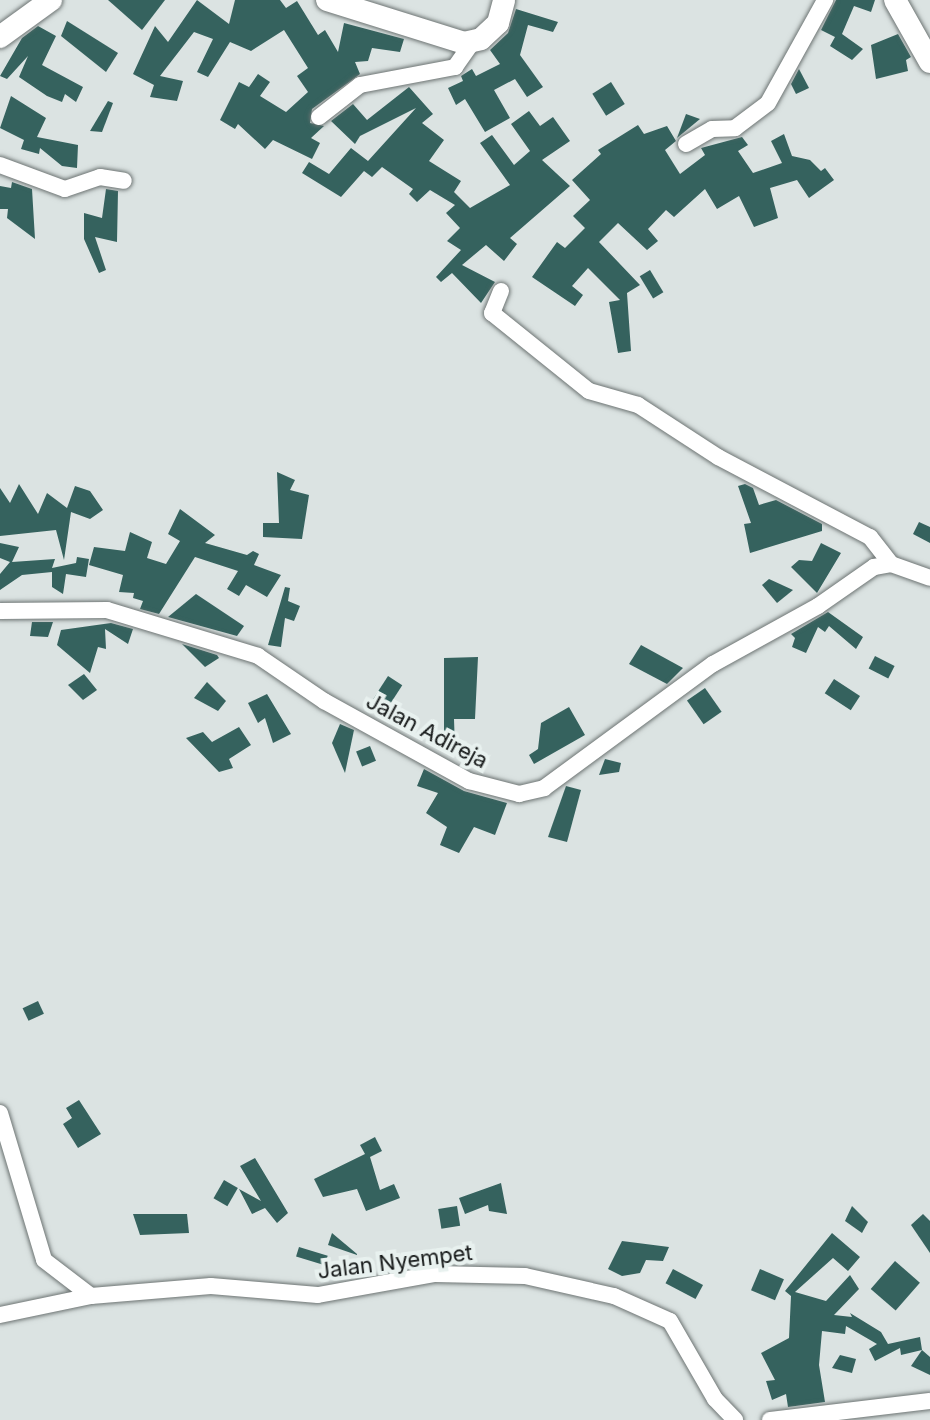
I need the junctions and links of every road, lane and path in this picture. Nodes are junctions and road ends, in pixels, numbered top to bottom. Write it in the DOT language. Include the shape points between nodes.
graph roads {
  1 [pos="51,0"];
  2 [pos="327,0"];
  3 [pos="504,0"];
  4 [pos="825,0"];
  5 [pos="895,0"];
  6 [pos="0,37"];
  7 [pos="473,41"];
  8 [pos="930,62"];
  9 [pos="319,117"];
  10 [pos="686,144"];
  11 [pos="0,165"];
  12 [pos="124,181"];
  13 [pos="501,291"];
  14 [pos="891,564"];
  15 [pos="930,578"];
  16 [pos="0,611"];
  17 [pos="0,1113"];
  18 [pos="91,1296"];
  19 [pos="0,1315"];
  20 [pos="930,1401"];
  21 [pos="735,1420"];
  22 [pos="770,1420"];
  1 -- 6 [label="street"];
  2 -- 7 [label="street" via="447,41"];
  3 -- 7 [label="street" via="498,23"];
  4 -- 10 [label="street" via="768,103 735,128 712,129"];
  5 -- 8 [label="street"];
  7 -- 9 [label="street" via="455,67 360,85"];
  11 -- 12 [label="street" via="65,189 100,177"];
  13 -- 14 [label="street" via="492,313 589,391 638,405 739,469 870,537"];
  14 -- 15 [label="street"];
  14 -- 16 [label="street, Jalan Adireja" via="874,567 818,606 713,664 544,788 519,794 469,781 324,701 258,656 107,610"];
  17 -- 18 [label="street" via="44,1260"];
  18 -- 19 [label="street, Jalan Nyempet"];
  18 -- 21 [label="street, Jalan Nyempet" via="211,1286 318,1295 435,1274 525,1276 614,1296 670,1321 715,1399"];
  20 -- 22 [label="street"];
}
